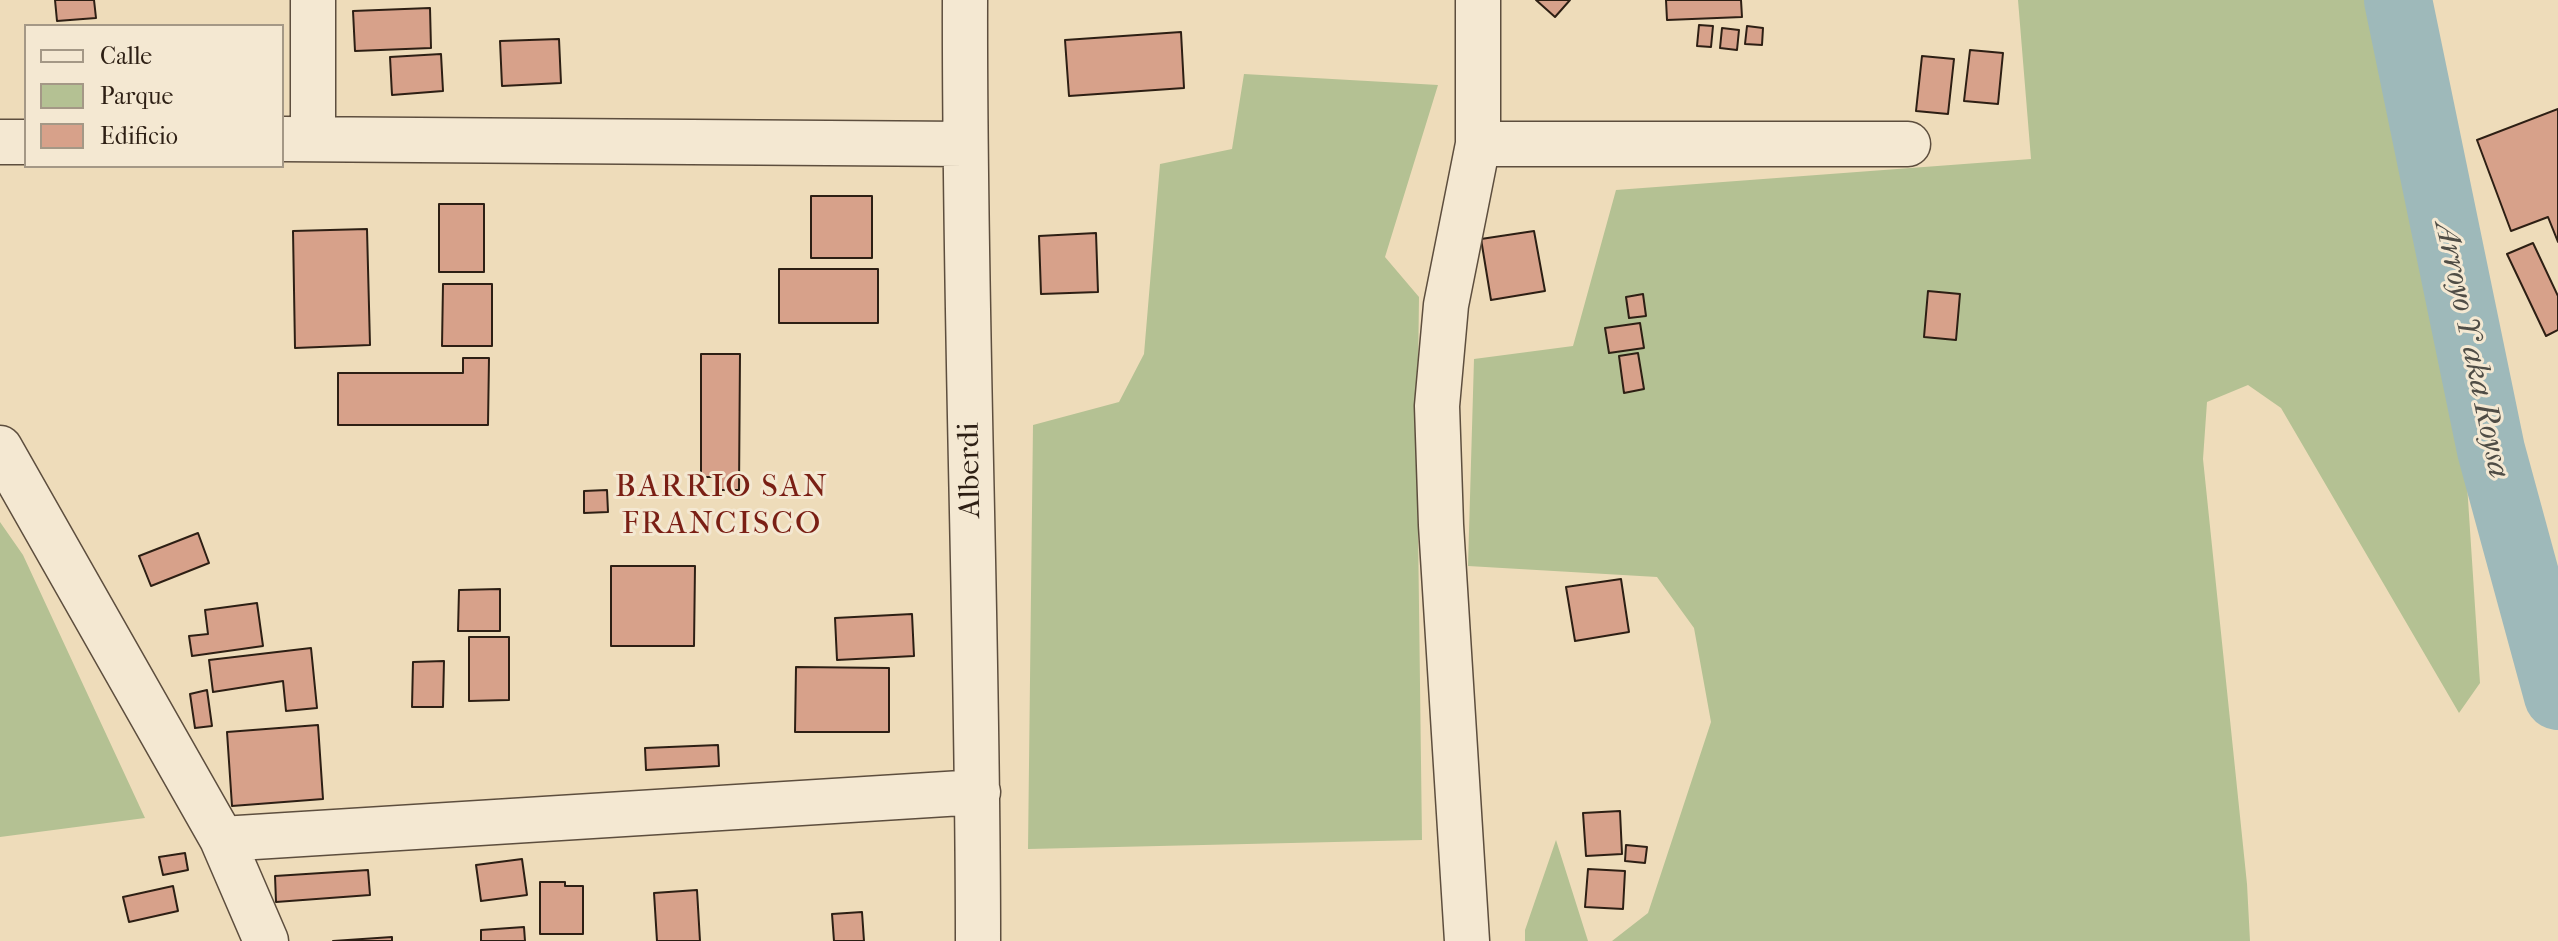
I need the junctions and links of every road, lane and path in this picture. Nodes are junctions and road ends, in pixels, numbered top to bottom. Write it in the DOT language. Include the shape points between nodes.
graph roads {
  1 [pos="313,0"];
  2 [pos="965,0"];
  3 [pos="1478,0"];
  4 [pos="298,139"];
  5 [pos="0,142"];
  6 [pos="24,142"];
  7 [pos="964,144"];
  8 [pos="1478,144"];
  9 [pos="1908,144"];
  10 [pos="0,448"];
  11 [pos="978,792"];
  12 [pos="222,839"];
  13 [pos="266,941"];
  14 [pos="978,941"];
  15 [pos="1467,941"];
  1 -- 4 [label="street"];
  2 -- 7 [label="street, Alberdi"];
  3 -- 8 [label="street"];
  4 -- 7 [label="street"];
  5 -- 6 [label="street"];
  7 -- 11 [label="street, Alberdi"];
  8 -- 9 [label="street"];
  8 -- 15 [label="street" via="1446,305 1437,406"];
  10 -- 12 [label="street"];
  11 -- 12 [label="street"];
  11 -- 14 [label="street, Alberdi"];
  12 -- 13 [label="street"];
}
